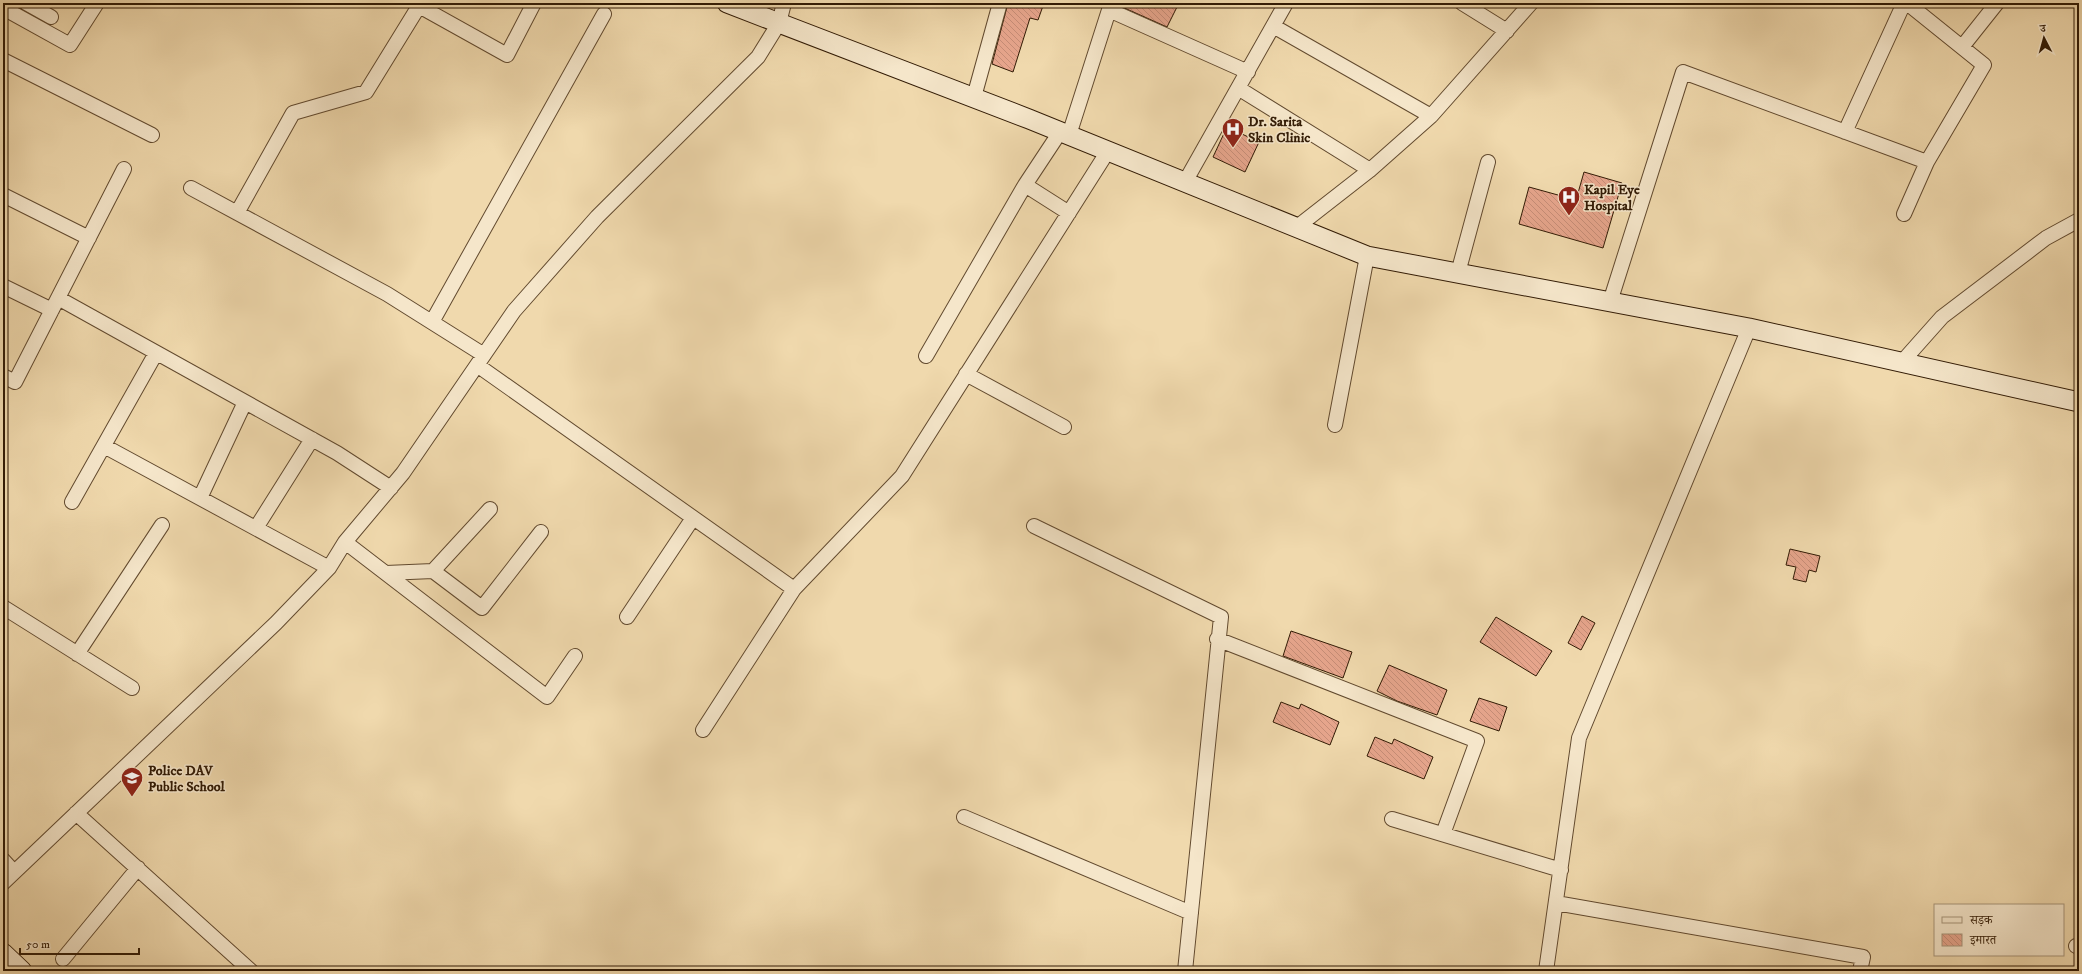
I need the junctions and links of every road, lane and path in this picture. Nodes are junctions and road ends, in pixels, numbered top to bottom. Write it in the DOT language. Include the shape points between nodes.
graph roads {
  1 [pos="26,3"];
  2 [pos="97,3"];
  3 [pos="534,3"];
  4 [pos="727,3"];
  5 [pos="784,3"];
  6 [pos="1000,3"];
  7 [pos="1286,3"];
  8 [pos="1462,3"];
  9 [pos="1530,3"];
  10 [pos="1904,3"];
  11 [pos="1907,3"];
  12 [pos="1997,3"];
  13 [pos="1110,6"];
  14 [pos="3,8"];
  15 [pos="604,14"];
  16 [pos="51,17"];
  17 [pos="779,23"];
  18 [pos="1274,26"];
  19 [pos="1507,31"];
  20 [pos="1962,47"];
  21 [pos="3,60"];
  22 [pos="1248,72"];
  23 [pos="1238,88"];
  24 [pos="974,97"];
  25 [pos="1431,116"];
  26 [pos="1845,132"];
  27 [pos="1064,134"];
  28 [pos="152,135"];
  29 [pos="1108,151"];
  30 [pos="1488,162"];
  31 [pos="1927,162"];
  32 [pos="124,169"];
  33 [pos="1370,170"];
  34 [pos="1186,182"];
  35 [pos="1025,184"];
  36 [pos="191,188"];
  37 [pos="3,194"];
  38 [pos="237,213"];
  39 [pos="1069,213"];
  40 [pos="1904,214"];
  41 [pos="2079,220"];
  42 [pos="1297,227"];
  43 [pos="89,238"];
  44 [pos="1367,256"];
  45 [pos="1458,273"];
  46 [pos="3,286"];
  47 [pos="1610,302"];
  48 [pos="55,304"];
  49 [pos="432,322"];
  50 [pos="1750,328"];
  51 [pos="156,353"];
  52 [pos="926,356"];
  53 [pos="481,360"];
  54 [pos="1902,362"];
  55 [pos="966,374"];
  56 [pos="3,376"];
  57 [pos="245,402"];
  58 [pos="2079,402"];
  59 [pos="1335,425"];
  60 [pos="1064,427"];
  61 [pos="312,439"];
  62 [pos="104,446"];
  63 [pos="391,488"];
  64 [pos="200,498"];
  65 [pos="72,502"];
  66 [pos="490,509"];
  67 [pos="693,518"];
  68 [pos="162,525"];
  69 [pos="1034,526"];
  70 [pos="256,528"];
  71 [pos="541,532"];
  72 [pos="345,542"];
  73 [pos="330,568"];
  74 [pos="433,571"];
  75 [pos="386,574"];
  76 [pos="794,589"];
  77 [pos="3,607"];
  78 [pos="627,617"];
  79 [pos="1217,639"];
  80 [pos="77,654"];
  81 [pos="575,656"];
  82 [pos="132,688"];
  83 [pos="702,730"];
  84 [pos="76,813"];
  85 [pos="964,817"];
  86 [pos="1392,819"];
  87 [pos="1443,834"];
  88 [pos="3,860"];
  89 [pos="138,868"];
  90 [pos="1561,870"];
  91 [pos="14,872"];
  92 [pos="3,883"];
  93 [pos="1556,903"];
  94 [pos="1191,913"];
  95 [pos="3,953"];
  96 [pos="63,959"];
  97 [pos="22,971"];
  98 [pos="251,971"];
  99 [pos="1185,971"];
  100 [pos="1546,971"];
  101 [pos="1860,971"];
  1 -- 16 [label="street"];
  2 -- 14 [label="street" via="70,45"];
  3 -- 38 [label="street" via="507,55 419,6 366,92 293,113"];
  4 -- 17 [label="street"];
  5 -- 17 [label="street"];
  6 -- 24 [label="street"];
  7 -- 18 [label="street"];
  8 -- 19 [label="street"];
  9 -- 19 [label="street"];
  10 -- 26 [label="street"];
  11 -- 20 [label="street"];
  12 -- 20 [label="street"];
  13 -- 22 [label="street"];
  13 -- 27 [label="street"];
  15 -- 49 [label="street"];
  17 -- 24 [label="street"];
  17 -- 53 [label="street" via="758,57 596,217 514,311"];
  18 -- 22 [label="street"];
  18 -- 25 [label="street"];
  19 -- 25 [label="street"];
  20 -- 31 [label="street" via="1984,65"];
  21 -- 28 [label="street"];
  22 -- 23 [label="street"];
  23 -- 33 [label="street"];
  23 -- 34 [label="street"];
  24 -- 27 [label="street"];
  25 -- 33 [label="street"];
  26 -- 31 [label="street"];
  26 -- 47 [label="street" via="1683,72"];
  27 -- 29 [label="street"];
  27 -- 35 [label="street"];
  29 -- 34 [label="street"];
  29 -- 39 [label="street"];
  30 -- 45 [label="street"];
  31 -- 40 [label="street"];
  32 -- 43 [label="street"];
  33 -- 42 [label="street"];
  34 -- 42 [label="street"];
  35 -- 39 [label="street"];
  35 -- 52 [label="street"];
  36 -- 38 [label="street"];
  37 -- 43 [label="street"];
  38 -- 49 [label="street" via="387,294"];
  39 -- 55 [label="street"];
  41 -- 54 [label="street" via="2046,238 1942,317"];
  42 -- 44 [label="street"];
  43 -- 48 [label="street"];
  44 -- 45 [label="street"];
  44 -- 59 [label="street"];
  45 -- 47 [label="street"];
  46 -- 48 [label="street"];
  47 -- 50 [label="street"];
  48 -- 51 [label="street"];
  48 -- 56 [label="street" via="15,382"];
  49 -- 53 [label="street"];
  50 -- 54 [label="street"];
  50 -- 90 [label="street" via="1579,738"];
  51 -- 57 [label="street"];
  51 -- 62 [label="street"];
  53 -- 63 [label="street"];
  53 -- 67 [label="street"];
  54 -- 58 [label="street"];
  55 -- 60 [label="street"];
  55 -- 76 [label="street" via="902,476"];
  57 -- 61 [label="street"];
  57 -- 64 [label="street"];
  61 -- 63 [label="street"];
  61 -- 70 [label="street"];
  62 -- 64 [label="street"];
  62 -- 65 [label="street"];
  63 -- 72 [label="street"];
  64 -- 70 [label="street"];
  66 -- 74 [label="street"];
  67 -- 76 [label="street"];
  67 -- 78 [label="street"];
  68 -- 80 [label="street"];
  69 -- 79 [label="street" via="1221,617"];
  70 -- 73 [label="street"];
  71 -- 74 [label="street" via="482,608"];
  72 -- 73 [label="street"];
  72 -- 75 [label="street"];
  73 -- 84 [label="street" via="276,623"];
  74 -- 75 [label="street"];
  75 -- 81 [label="street" via="547,697"];
  76 -- 83 [label="street"];
  77 -- 80 [label="street"];
  79 -- 87 [label="street" via="1477,741"];
  79 -- 94 [label="street"];
  80 -- 82 [label="street"];
  84 -- 89 [label="street"];
  84 -- 91 [label="street"];
  85 -- 94 [label="street"];
  86 -- 87 [label="street"];
  87 -- 90 [label="street"];
  88 -- 91 [label="street"];
  89 -- 96 [label="street"];
  89 -- 98 [label="street"];
  90 -- 93 [label="street"];
  91 -- 92 [label="street"];
  93 -- 100 [label="street"];
  93 -- 101 [label="street" via="1863,957"];
  94 -- 99 [label="street"];
  95 -- 97 [label="street"];
}
